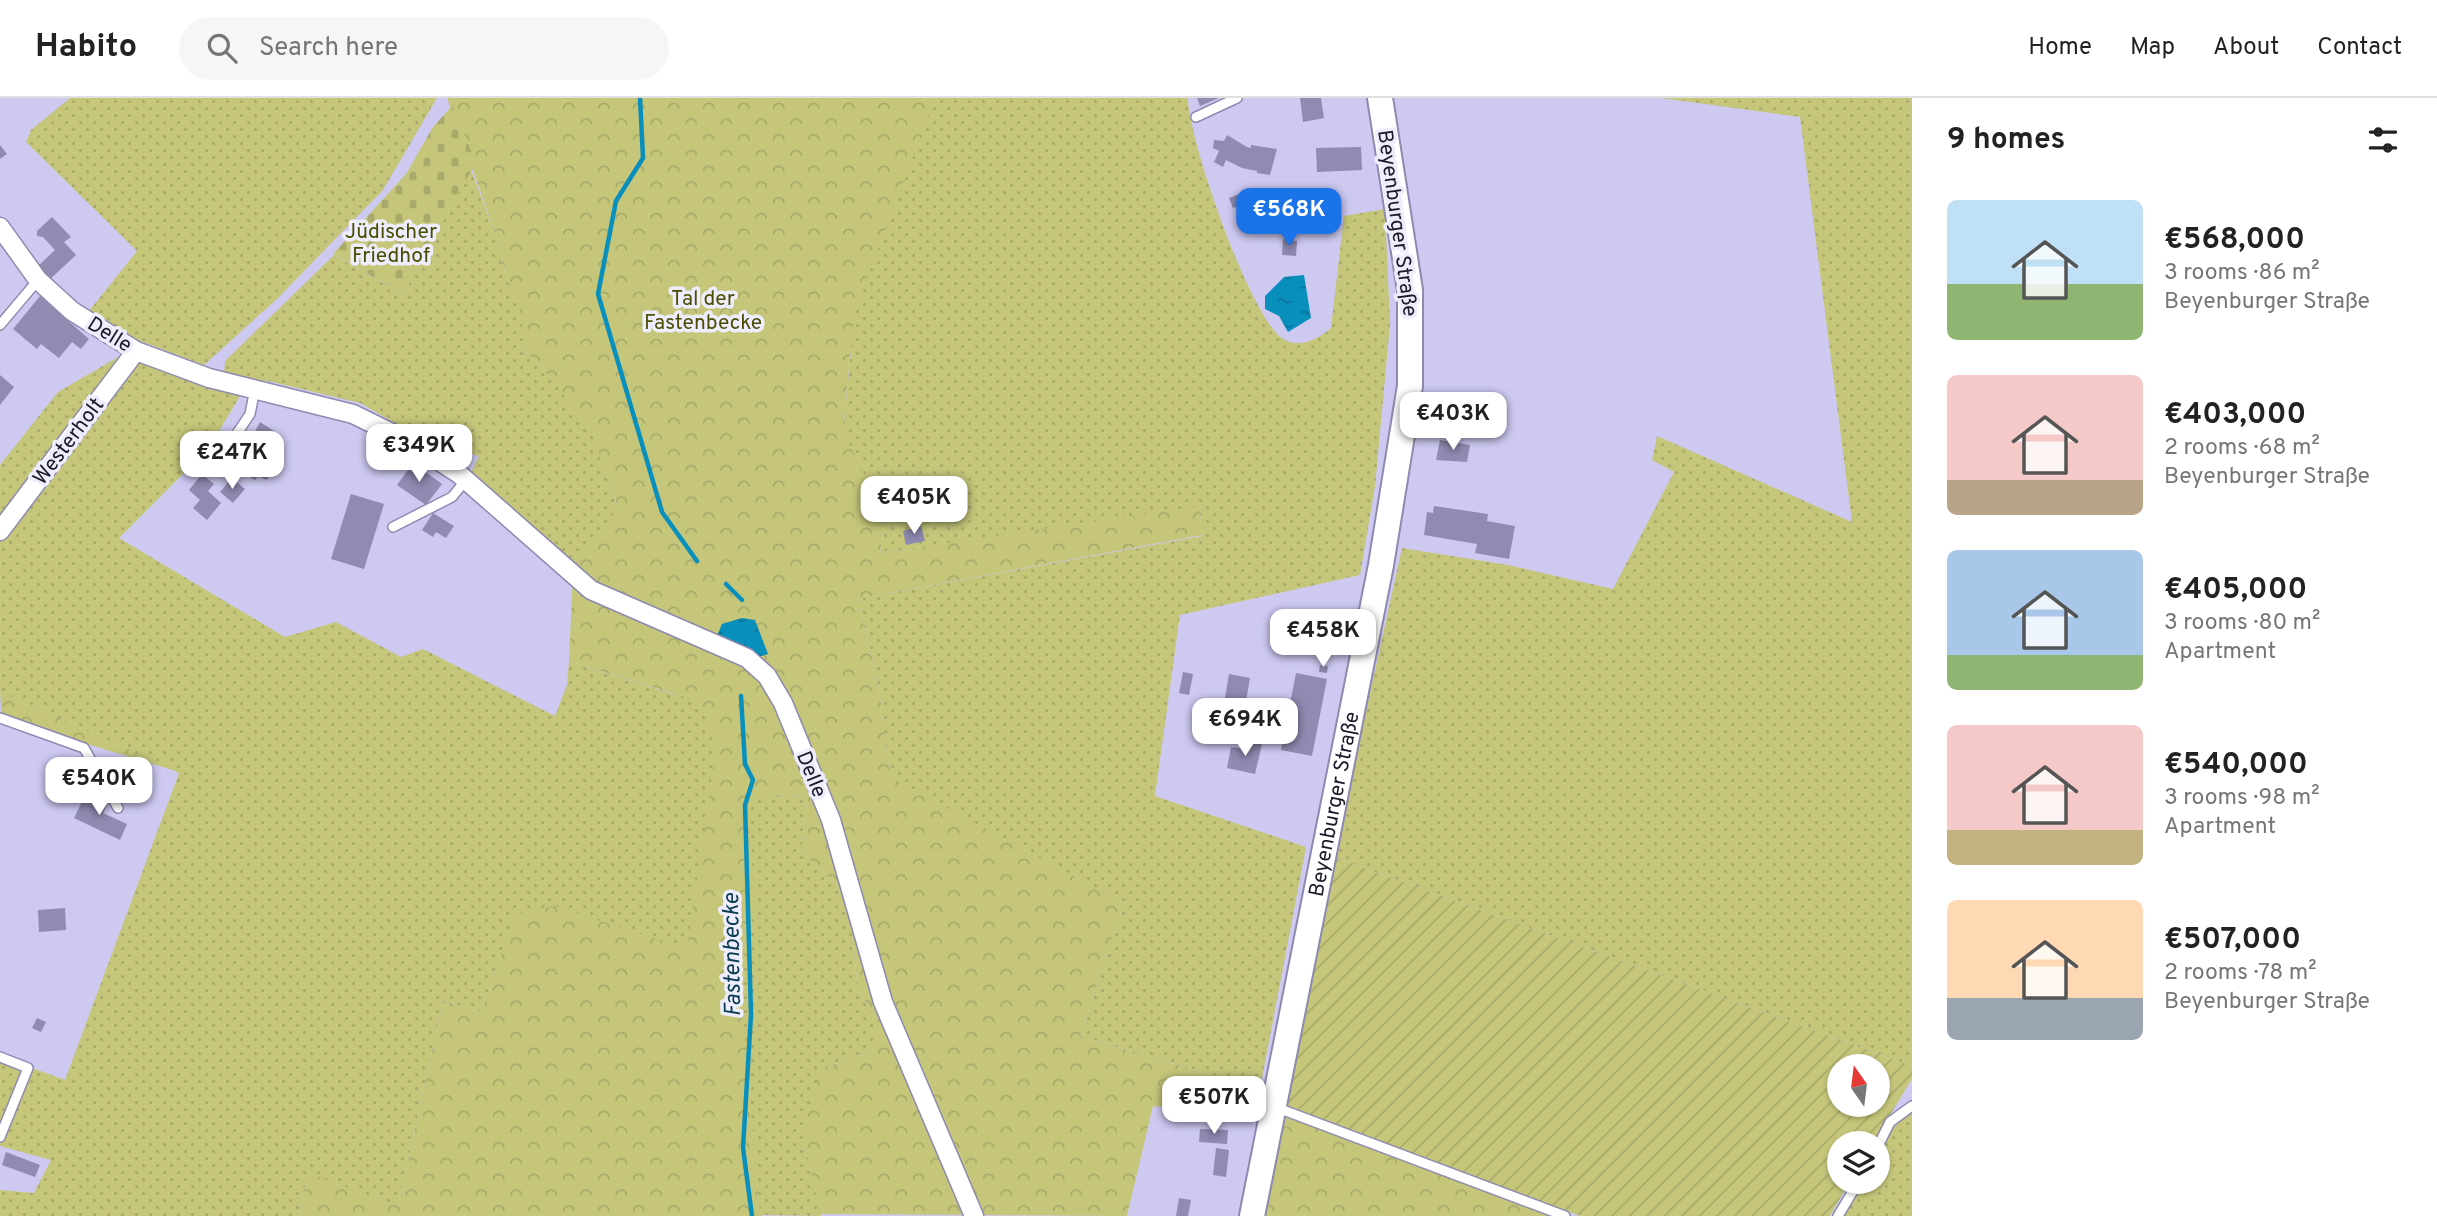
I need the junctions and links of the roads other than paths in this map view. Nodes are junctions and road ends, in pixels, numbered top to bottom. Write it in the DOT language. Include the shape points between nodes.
graph roads {
  1 [pos="1237,98"];
  2 [pos="1380,98"];
  3 [pos="1196,117"];
  4 [pos="0,227"];
  5 [pos="38,280"];
  6 [pos="0,325"];
  7 [pos="135,351"];
  8 [pos="255,389"];
  9 [pos="218,462"];
  10 [pos="466,480"];
  11 [pos="393,527"];
  12 [pos="0,531"];
  13 [pos="0,718"];
  14 [pos="118,807"];
  15 [pos="0,1057"];
  16 [pos="1912,1106"];
  17 [pos="1273,1107"];
  18 [pos="1886,1131"];
  19 [pos="0,1137"];
  20 [pos="1851,1194"];
  21 [pos="974,1216"];
  22 [pos="1252,1216"];
  23 [pos="1565,1216"];
  24 [pos="1838,1216"];
  1 -- 3 [label="lane"];
  2 -- 17 [label="main road, Beyenburger Straße" via="1410,290 1410,386 1391,515"];
  4 -- 5 [label="street, Delle"];
  5 -- 6 [label="lane"];
  5 -- 7 [label="street, Delle" via="72,311"];
  7 -- 8 [label="street, Delle"];
  7 -- 12 [label="street, Westerholt"];
  8 -- 9 [label="lane" via="250,414"];
  8 -- 10 [label="street, Delle" via="353,414 410,442"];
  10 -- 11 [label="lane" via="452,498"];
  10 -- 21 [label="street, Delle" via="591,590 747,658 767,676 783,703 831,820 883,1002"];
  13 -- 14 [label="lane" via="84,748"];
  15 -- 19 [label="lane" via="28,1068"];
  16 -- 18 [label="lane"];
  17 -- 22 [label="main road, Beyenburger Straße"];
  17 -- 23 [label="lane"];
  20 -- 24 [label="lane"];
}
